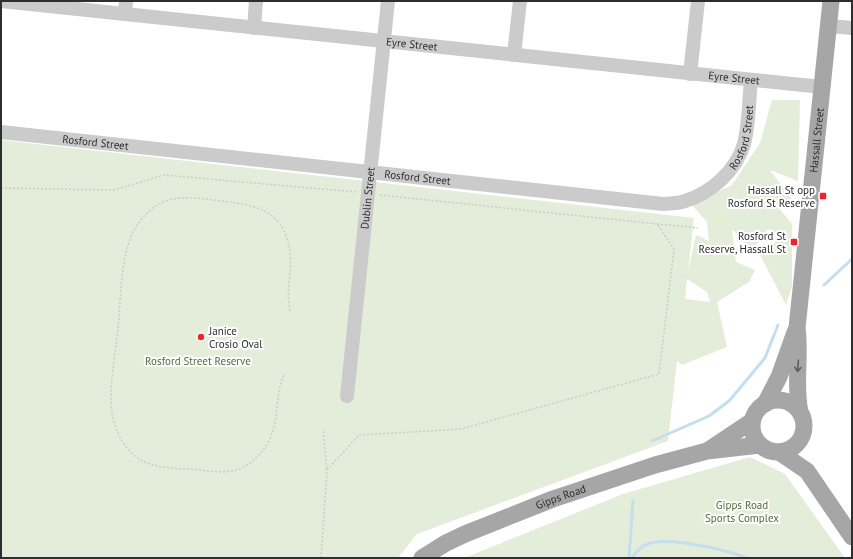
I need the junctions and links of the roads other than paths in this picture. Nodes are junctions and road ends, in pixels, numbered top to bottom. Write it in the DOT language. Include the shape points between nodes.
graph roads {
  1 [pos="1,1"];
  2 [pos="256,1"];
  3 [pos="388,1"];
  4 [pos="520,1"];
  5 [pos="698,1"];
  6 [pos="831,1"];
  7 [pos="126,7"];
  8 [pos="829,26"];
  9 [pos="254,28"];
  10 [pos="852,28"];
  11 [pos="384,41"];
  12 [pos="514,55"];
  13 [pos="690,74"];
  14 [pos="751,80"];
  15 [pos="822,87"];
  16 [pos="1,132"];
  17 [pos="372,172"];
  18 [pos="797,328"];
  19 [pos="347,396"];
  20 [pos="765,404"];
  21 [pos="800,412"];
  22 [pos="752,421"];
  23 [pos="802,438"];
  24 [pos="760,445"];
  25 [pos="706,451"];
  26 [pos="779,452"];
  27 [pos="807,471"];
  28 [pos="852,537"];
  29 [pos="422,558"];
  1 -- 7 [label="street, Eyre Street"];
  2 -- 9 [label="street"];
  3 -- 11 [label="street, Dublin Street"];
  4 -- 12 [label="street"];
  5 -- 13 [label="street"];
  6 -- 8 [label="main road, Hassall Street"];
  7 -- 9 [label="street, Eyre Street"];
  8 -- 10 [label="street"];
  8 -- 15 [label="main road, Hassall Street"];
  9 -- 11 [label="street, Eyre Street"];
  11 -- 12 [label="street, Eyre Street"];
  11 -- 17 [label="street, Dublin Street"];
  12 -- 13 [label="street, Eyre Street"];
  13 -- 14 [label="street, Eyre Street"];
  14 -- 15 [label="street, Eyre Street"];
  14 -- 17 [label="street, Rosford Street" via="744,143 737,161 719,182 702,194 683,202 663,204"];
  15 -- 18 [label="main road, Hassall Street"];
  16 -- 17 [label="street, Rosford Street"];
  17 -- 19 [label="street, Dublin Street"];
  18 -- 20 [label="main road, Hassall Street" via="779,377"];
  18 -- 21 [label="main road, Hassall Street, one-way" via="800,347 796,396"];
  20 -- 21 [label="main road" via="784,400"];
  20 -- 22 [label="main road"];
  21 -- 23 [label="main road" via="804,421"];
  22 -- 24 [label="main road" via="752,430"];
  22 -- 25 [label="main road, Gipps Road"];
  23 -- 26 [label="main road" via="794,447"];
  23 -- 27 [label="main road"];
  24 -- 25 [label="main road, Gipps Road"];
  24 -- 26 [label="main road" via="765,449"];
  25 -- 29 [label="main road, Gipps Road" via="599,482 553,499 452,540"];
  26 -- 27 [label="main road"];
  27 -- 28 [label="main road"];
}
